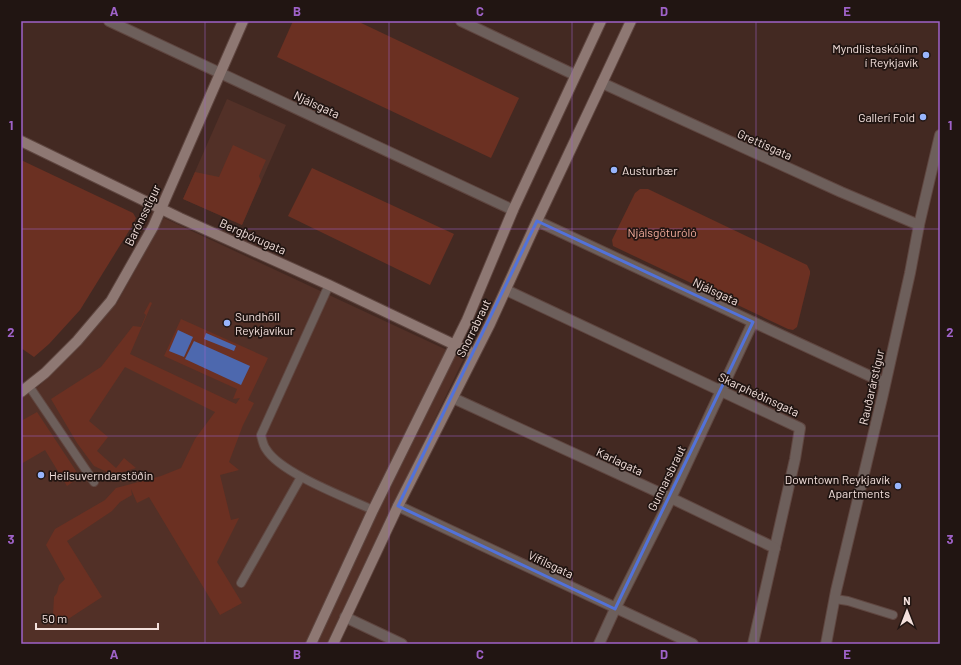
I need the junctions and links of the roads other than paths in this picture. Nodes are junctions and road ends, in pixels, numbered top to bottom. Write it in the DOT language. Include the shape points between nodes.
graph roads {
  1 [pos="109,21"];
  2 [pos="243,21"];
  3 [pos="460,21"];
  4 [pos="601,21"];
  5 [pos="631,21"];
  6 [pos="220,74"];
  7 [pos="575,75"];
  8 [pos="602,84"];
  9 [pos="939,139"];
  10 [pos="21,140"];
  11 [pos="161,208"];
  12 [pos="513,210"];
  13 [pos="537,221"];
  14 [pos="919,225"];
  15 [pos="329,285"];
  16 [pos="506,290"];
  17 [pos="753,322"];
  18 [pos="455,345"];
  19 [pos="474,354"];
  20 [pos="886,383"];
  21 [pos="25,389"];
  22 [pos="721,391"];
  23 [pos="453,398"];
  24 [pos="301,477"];
  25 [pos="94,482"];
  26 [pos="671,498"];
  27 [pos="398,506"];
  28 [pos="373,510"];
  29 [pos="775,548"];
  30 [pos="241,583"];
  31 [pos="835,599"];
  32 [pos="616,609"];
  33 [pos="893,615"];
  34 [pos="345,618"];
  35 [pos="311,644"];
  36 [pos="333,644"];
  37 [pos="402,644"];
  38 [pos="600,644"];
  39 [pos="693,644"];
  40 [pos="753,644"];
  41 [pos="826,644"];
  1 -- 6 [label="street, Njálsgata"];
  2 -- 6 [label="main road, Barónsstígur"];
  3 -- 7 [label="street"];
  4 -- 7 [label="main road, Snorrabraut"];
  5 -- 8 [label="main road, Snorrabraut"];
  6 -- 11 [label="main road, Barónsstígur"];
  6 -- 12 [label="street, Njálsgata"];
  7 -- 12 [label="main road, Snorrabraut"];
  8 -- 13 [label="main road, Snorrabraut"];
  8 -- 14 [label="street, Grettisgata"];
  9 -- 14 [label="street, Rauðarárstígur"];
  10 -- 11 [label="main road, Bergþórugata"];
  11 -- 15 [label="main road, Bergþórugata"];
  11 -- 21 [label="main road, Barónsstígur" via="146,240 110,301 77,341"];
  12 -- 18 [label="main road, Snorrabraut"];
  13 -- 16 [label="main road, Snorrabraut"];
  13 -- 17 [label="street, Njálsgata"];
  14 -- 20 [label="street, Rauðarárstígur"];
  15 -- 18 [label="main road, Bergþórugata"];
  15 -- 24 [label="lane" via="261,435 266,449 277,462"];
  16 -- 19 [label="main road, Snorrabraut"];
  16 -- 22 [label="street, Skarphéðinsgata"];
  17 -- 20 [label="street, Njálsgata"];
  17 -- 22 [label="street, Gunnarsbraut"];
  18 -- 19 [label="main road, Bergþórugata"];
  18 -- 28 [label="main road, Snorrabraut"];
  19 -- 23 [label="main road, Snorrabraut"];
  20 -- 31 [label="street, Rauðarárstígur"];
  21 -- 25 [label="lane"];
  22 -- 26 [label="street, Gunnarsbraut"];
  22 -- 29 [label="street, Skarphéðinsgata" via="800,428"];
  23 -- 26 [label="street, Karlagata"];
  23 -- 27 [label="main road, Snorrabraut"];
  24 -- 28 [label="lane"];
  24 -- 30 [label="lane"];
  26 -- 29 [label="street, Karlagata"];
  26 -- 32 [label="street, Gunnarsbraut"];
  27 -- 32 [label="street, Vífilsgata"];
  27 -- 34 [label="main road, Snorrabraut"];
  28 -- 35 [label="main road, Snorrabraut"];
  29 -- 40 [label="street, Skarphéðinsgata"];
  31 -- 33 [label="lane"];
  31 -- 41 [label="street, Rauðarárstígur"];
  32 -- 38 [label="street, Gunnarsbraut"];
  32 -- 39 [label="street, Vífilsgata"];
  34 -- 36 [label="main road, Snorrabraut"];
  34 -- 37 [label="street"];
}
